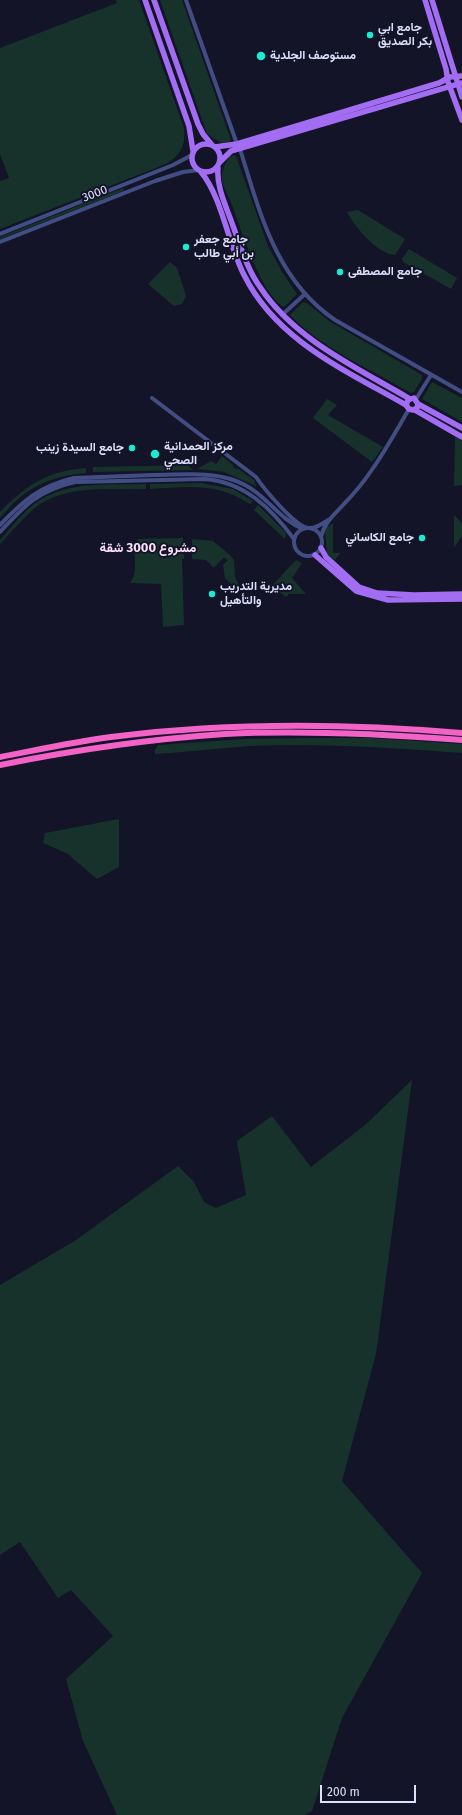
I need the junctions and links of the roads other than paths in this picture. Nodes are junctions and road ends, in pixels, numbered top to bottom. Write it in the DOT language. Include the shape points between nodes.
graph roads {
  1 [pos="146,0"];
  2 [pos="154,0"];
  3 [pos="186,0"];
  4 [pos="425,0"];
  5 [pos="432,0"];
  6 [pos="459,76"];
  7 [pos="447,78"];
  8 [pos="460,83"];
  9 [pos="450,87"];
  10 [pos="462,97"];
  11 [pos="462,120"];
  12 [pos="214,146"];
  13 [pos="238,146"];
  14 [pos="192,153"];
  15 [pos="219,165"];
  16 [pos="200,171"];
  17 [pos="0,234"];
  18 [pos="0,242"];
  19 [pos="305,294"];
  20 [pos="282,315"];
  21 [pos="431,375"];
  22 [pos="462,392"];
  23 [pos="152,398"];
  24 [pos="414,401"];
  25 [pos="410,408"];
  26 [pos="462,428"];
  27 [pos="462,437"];
  28 [pos="190,477"];
  29 [pos="160,478"];
  30 [pos="328,520"];
  31 [pos="0,525"];
  32 [pos="308,528"];
  33 [pos="303,529"];
  34 [pos="0,532"];
  35 [pos="322,537"];
  36 [pos="294,539"];
  37 [pos="321,548"];
  38 [pos="315,555"];
  39 [pos="462,594"];
  40 [pos="462,599"];
  41 [pos="462,733"];
  42 [pos="462,740"];
  43 [pos="0,757"];
  44 [pos="0,765"];
  1 -- 14 [label="main road" via="189,126"];
  2 -- 12 [label="main road" via="198,124"];
  3 -- 13 [label="street"];
  4 -- 7 [label="main road"];
  5 -- 6 [label="main road"];
  6 -- 7 [label="main road"];
  6 -- 8 [label="main road"];
  7 -- 9 [label="main road"];
  7 -- 13 [label="main road" via="439,83"];
  8 -- 9 [label="main road"];
  8 -- 10 [label="main road"];
  9 -- 11 [label="main road"];
  9 -- 13 [label="main road"];
  12 -- 13 [label="main road"];
  12 -- 14 [label="main road" via="200,145"];
  12 -- 15 [label="main road" via="220,154"];
  13 -- 15 [label="main road" via="227,154"];
  13 -- 19 [label="street" via="273,245 284,267"];
  14 -- 16 [label="main road"];
  14 -- 17 [label="street, 3000" via="173,165"];
  15 -- 16 [label="main road" via="207,174"];
  15 -- 20 [label="main road" via="218,183 244,257 259,286"];
  16 -- 18 [label="street, 3000" via="183,172 155,181"];
  16 -- 25 [label="main road" via="211,186 244,275 252,290 276,320 291,336 313,352"];
  19 -- 20 [label="street"];
  19 -- 21 [label="street" via="336,320"];
  20 -- 24 [label="main road" via="319,346"];
  21 -- 22 [label="street"];
  21 -- 24 [label="street"];
  23 -- 32 [label="street" via="256,478 298,523"];
  24 -- 25 [label="main road"];
  24 -- 25 [label="main road"];
  24 -- 26 [label="main road"];
  25 -- 27 [label="main road"];
  25 -- 30 [label="street" via="365,481"];
  28 -- 29 [label="street"];
  28 -- 33 [label="street" via="215,475 245,485 260,495 292,525"];
  28 -- 36 [label="street" via="225,482 243,489 259,500"];
  29 -- 31 [label="street" via="74,478 61,481 42,488 26,498"];
  29 -- 34 [label="street" via="75,482 63,485 29,502"];
  30 -- 32 [label="street"];
  30 -- 35 [label="street"];
  32 -- 33 [label="street"];
  32 -- 35 [label="street" via="316,530"];
  33 -- 36 [label="street"];
  35 -- 37 [label="street"];
  36 -- 38 [label="street" via="294,546 299,554 308,557"];
  37 -- 38 [label="street"];
  37 -- 39 [label="main road" via="326,557 359,587 377,593"];
  38 -- 40 [label="main road" via="356,591 388,600"];
  41 -- 43 [label="highway" via="301,724 226,726 110,737"];
  42 -- 44 [label="highway" via="351,733 226,734 111,746"];
}
